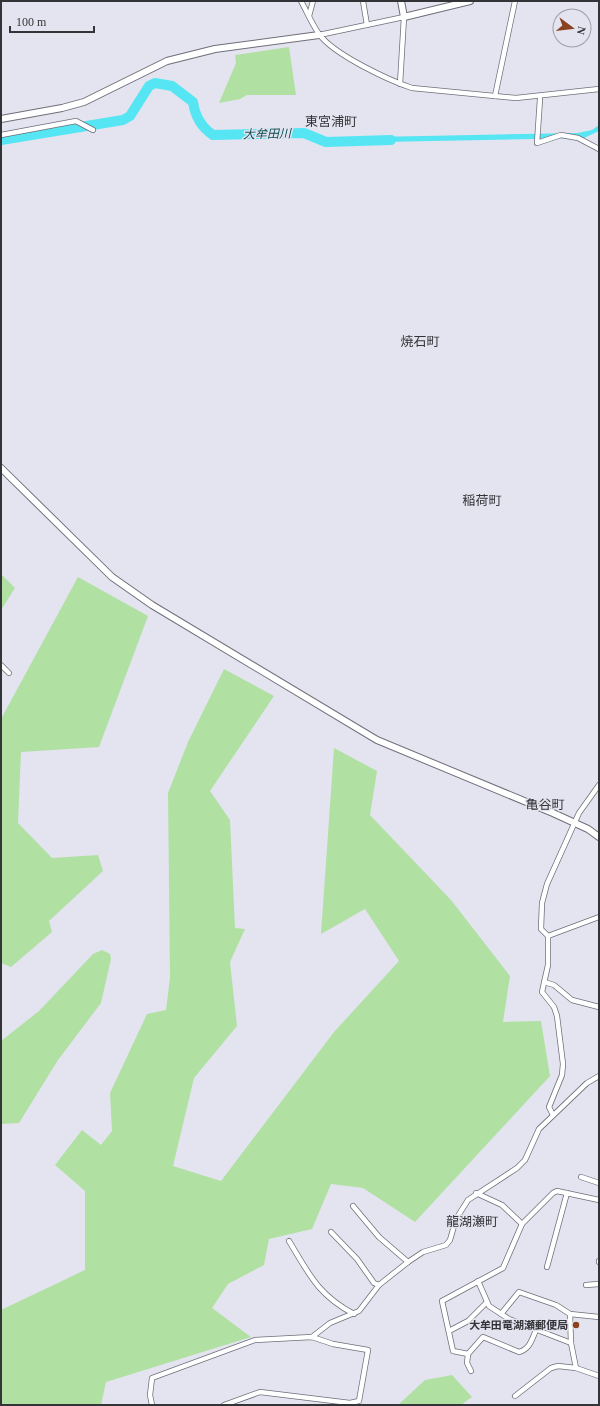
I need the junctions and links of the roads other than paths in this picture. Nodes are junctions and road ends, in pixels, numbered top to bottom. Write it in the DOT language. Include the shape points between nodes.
graph roads {
  1 [pos="301,1"];
  2 [pos="313,1"];
  3 [pos="363,1"];
  4 [pos="401,1"];
  5 [pos="470,1"];
  6 [pos="515,1"];
  7 [pos="309,16"];
  8 [pos="404,17"];
  9 [pos="367,25"];
  10 [pos="319,35"];
  11 [pos="400,84"];
  12 [pos="599,89"];
  13 [pos="496,96"];
  14 [pos="540,99"];
  15 [pos="1,119"];
  16 [pos="93,130"];
  17 [pos="1,134"];
  18 [pos="599,149"];
  19 [pos="1,468"];
  20 [pos="1,665"];
  21 [pos="9,673"];
  22 [pos="599,785"];
  23 [pos="575,822"];
  24 [pos="599,837"];
  25 [pos="599,917"];
  26 [pos="548,936"];
  27 [pos="544,982"];
  28 [pos="599,1007"];
  29 [pos="599,1076"];
  30 [pos="553,1115"];
  31 [pos="581,1177"];
  32 [pos="599,1183"];
  33 [pos="476,1193"];
  34 [pos="567,1193"];
  35 [pos="599,1200"];
  36 [pos="352,1206"];
  37 [pos="522,1224"];
  38 [pos="331,1232"];
  39 [pos="288,1241"];
  40 [pos="408,1262"];
  41 [pos="547,1267"];
  42 [pos="478,1281"];
  43 [pos="599,1284"];
  44 [pos="379,1285"];
  45 [pos="586,1285"];
  46 [pos="486,1303"];
  47 [pos="354,1314"];
  48 [pos="501,1314"];
  49 [pos="570,1314"];
  50 [pos="599,1317"];
  51 [pos="536,1330"];
  52 [pos="449,1331"];
  53 [pos="312,1337"];
  54 [pos="571,1343"];
  55 [pos="468,1354"];
  56 [pos="576,1368"];
  57 [pos="471,1371"];
  58 [pos="599,1376"];
  59 [pos="515,1396"];
  60 [pos="152,1405"];
  61 [pos="224,1405"];
  1 -- 7 [label="street"];
  2 -- 7 [label="street"];
  3 -- 9 [label="street"];
  4 -- 8 [label="street"];
  5 -- 8 [label="street"];
  6 -- 13 [label="street"];
  7 -- 10 [label="street"];
  8 -- 9 [label="street"];
  8 -- 11 [label="street"];
  9 -- 10 [label="street"];
  10 -- 11 [label="street" via="344,56"];
  10 -- 15 [label="street" via="215,49 167,61 84,102"];
  11 -- 13 [label="street" via="412,88"];
  12 -- 13 [label="street" via="516,98"];
  14 -- 18 [label="street" via="537,143 560,135 578,138"];
  16 -- 17 [label="street" via="76,121"];
  19 -- 23 [label="street" via="112,577 152,604 377,740"];
  20 -- 21 [label="street"];
  22 -- 23 [label="street"];
  23 -- 24 [label="street"];
  23 -- 26 [label="street" via="547,884 542,903 541,929"];
  25 -- 26 [label="street"];
  26 -- 27 [label="street" via="548,965"];
  27 -- 28 [label="street" via="554,985 572,1000"];
  27 -- 30 [label="street" via="542,992 554,1007 557,1016 563,1064 562,1076 549,1107"];
  29 -- 30 [label="street" via="587,1083"];
  30 -- 33 [label="street" via="540,1130 525,1160 518,1168"];
  31 -- 32 [label="street"];
  33 -- 37 [label="street" via="502,1205"];
  33 -- 40 [label="street" via="468,1200 456,1219 446,1245 423,1252"];
  34 -- 35 [label="street"];
  34 -- 37 [label="street" via="553,1193"];
  34 -- 41 [label="street"];
  36 -- 40 [label="street" via="379,1237"];
  37 -- 42 [label="street" via="503,1268"];
  38 -- 44 [label="street"];
  39 -- 47 [label="street" via="315,1283 332,1302"];
  40 -- 44 [label="street"];
  42 -- 46 [label="street"];
  42 -- 52 [label="street" via="442,1301"];
  43 -- 45 [label="street"];
  44 -- 47 [label="street"];
  46 -- 48 [label="street"];
  46 -- 52 [label="street" via="468,1321"];
  47 -- 53 [label="street" via="330,1323"];
  48 -- 49 [label="street" via="519,1292 556,1305"];
  48 -- 51 [label="street"];
  49 -- 50 [label="street"];
  49 -- 54 [label="street"];
  51 -- 54 [label="street"];
  51 -- 55 [label="street" via="524,1351 518,1352 483,1337"];
  52 -- 55 [label="street" via="453,1351"];
  53 -- 60 [label="street" via="255,1340 152,1378"];
  53 -- 61 [label="street" via="333,1344 368,1350 359,1401 350,1403 260,1392"];
  54 -- 56 [label="street"];
  55 -- 57 [label="street" via="467,1363"];
  56 -- 58 [label="street"];
  56 -- 59 [label="street" via="551,1368"];
}
